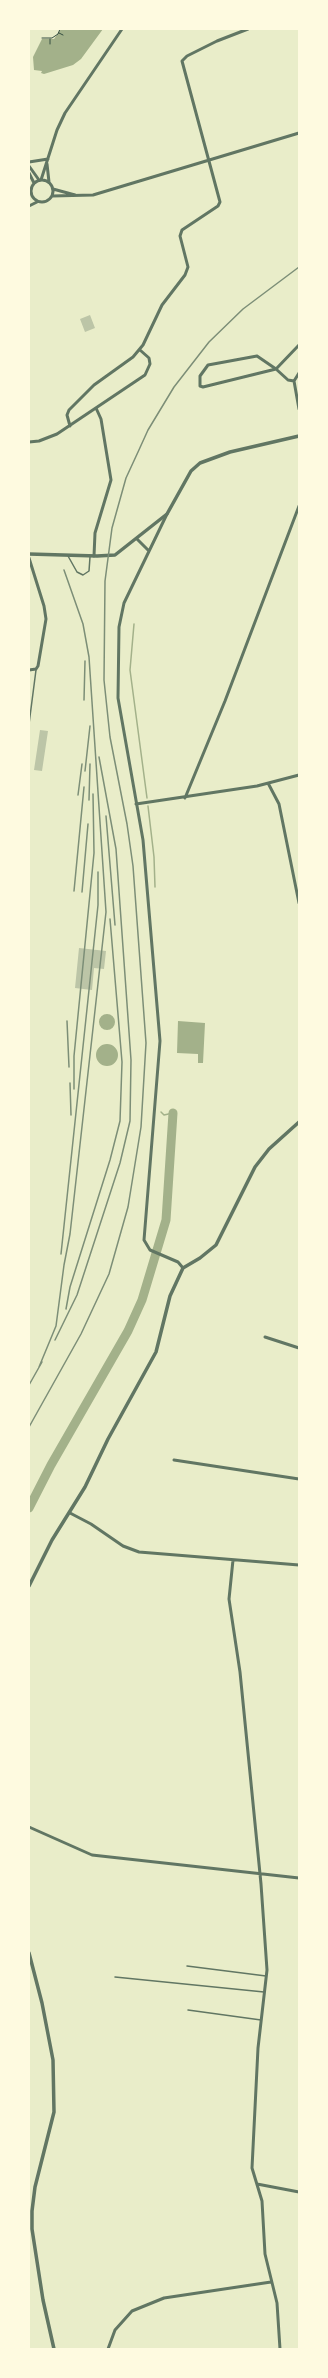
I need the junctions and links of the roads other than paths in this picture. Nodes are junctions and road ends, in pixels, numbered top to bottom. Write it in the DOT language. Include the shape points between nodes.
graph roads {
  1 [pos="122,29"];
  2 [pos="248,29"];
  3 [pos="299,133"];
  4 [pos="48,159"];
  5 [pos="210,159"];
  6 [pos="29,162"];
  7 [pos="47,164"];
  8 [pos="29,166"];
  9 [pos="29,173"];
  10 [pos="40,180"];
  11 [pos="49,182"];
  12 [pos="34,183"];
  13 [pos="53,189"];
  14 [pos="31,195"];
  15 [pos="52,196"];
  16 [pos="77,196"];
  17 [pos="29,200"];
  18 [pos="37,202"];
  19 [pos="29,206"];
  20 [pos="299,345"];
  21 [pos="140,350"];
  22 [pos="276,368"];
  23 [pos="299,373"];
  24 [pos="294,382"];
  25 [pos="96,408"];
  26 [pos="299,409"];
  27 [pos="70,426"];
  28 [pos="299,436"];
  29 [pos="29,442"];
  30 [pos="299,506"];
  31 [pos="167,514"];
  32 [pos="137,539"];
  33 [pos="149,550"];
  34 [pos="29,554"];
  35 [pos="68,556"];
  36 [pos="92,556"];
  37 [pos="29,558"];
  38 [pos="36,669"];
  39 [pos="29,670"];
  40 [pos="29,724"];
  41 [pos="299,775"];
  42 [pos="268,783"];
  43 [pos="185,798"];
  44 [pos="136,804"];
  45 [pos="299,903"];
  46 [pos="299,1122"];
  47 [pos="182,1268"];
  48 [pos="265,1337"];
  49 [pos="299,1348"];
  50 [pos="174,1460"];
  51 [pos="299,1479"];
  52 [pos="70,1513"];
  53 [pos="233,1560"];
  54 [pos="299,1564"];
  55 [pos="29,1586"];
  56 [pos="29,1827"];
  57 [pos="259,1873"];
  58 [pos="299,1878"];
  59 [pos="29,1953"];
  60 [pos="187,1966"];
  61 [pos="266,1976"];
  62 [pos="115,1977"];
  63 [pos="264,1992"];
  64 [pos="188,2010"];
  65 [pos="261,2020"];
  66 [pos="257,2184"];
  67 [pos="299,2192"];
  68 [pos="271,2282"];
  69 [pos="54,2349"];
  70 [pos="108,2349"];
  71 [pos="280,2349"];
  1 -- 4 [label="street" via="67,109 56,130"];
  2 -- 5 [label="street" via="217,41 182,61"];
  3 -- 5 [label="street"];
  4 -- 6 [label="street"];
  4 -- 7 [label="street"];
  5 -- 16 [label="street" via="93,195"];
  5 -- 21 [label="street" via="220,202 218,206 182,230 180,236 187,271 156,315"];
  7 -- 10 [label="street"];
  7 -- 11 [label="street"];
  8 -- 10 [label="street"];
  9 -- 12 [label="street"];
  10 -- 11 [label="street"];
  10 -- 12 [label="street"];
  11 -- 13 [label="street"];
  12 -- 14 [label="street" via="30,189"];
  13 -- 15 [label="street"];
  13 -- 16 [label="street"];
  14 -- 17 [label="street"];
  14 -- 18 [label="street"];
  15 -- 16 [label="street"];
  15 -- 18 [label="street" via="46,202"];
  18 -- 19 [label="street"];
  20 -- 22 [label="street"];
  21 -- 25 [label="street" via="149,358 150,364 145,375"];
  21 -- 27 [label="street" via="126,364 94,385 69,410 67,415"];
  22 -- 22 [label="street" via="261,357 247,357 208,365 202,372 199,383 203,387"];
  22 -- 24 [label="street" via="288,380"];
  23 -- 24 [label="street"];
  24 -- 26 [label="street"];
  25 -- 27 [label="street"];
  25 -- 36 [label="street" via="101,419 111,480 95,533"];
  27 -- 29 [label="street" via="48,438"];
  28 -- 31 [label="street" via="230,452 200,463 191,471"];
  30 -- 43 [label="street"];
  31 -- 32 [label="street"];
  31 -- 33 [label="street"];
  32 -- 33 [label="street"];
  32 -- 36 [label="street" via="115,555"];
  33 -- 44 [label="street" via="128,591 119,627 118,698"];
  34 -- 35 [label="street"];
  35 -- 36 [label="street"];
  35 -- 36 [label="lane" via="78,574 83,575 89,571"];
  37 -- 38 [label="street" via="46,614"];
  38 -- 39 [label="street"];
  38 -- 40 [label="lane"];
  41 -- 42 [label="street"];
  42 -- 43 [label="street"];
  42 -- 45 [label="street" via="279,804"];
  43 -- 44 [label="street"];
  44 -- 47 [label="street" via="145,860 160,1046 144,1236 146,1246 153,1252 178,1262"];
  46 -- 47 [label="street" via="269,1149 255,1167 216,1245"];
  47 -- 52 [label="street" via="170,1296 156,1352"];
  48 -- 49 [label="street"];
  50 -- 51 [label="street"];
  52 -- 53 [label="street" via="123,1546 139,1552"];
  52 -- 55 [label="street" via="45,1551"];
  53 -- 54 [label="street"];
  53 -- 57 [label="street" via="229,1599 239,1669"];
  56 -- 57 [label="street" via="92,1855"];
  57 -- 58 [label="street"];
  57 -- 61 [label="street"];
  59 -- 69 [label="street" via="53,2060 55,2103 32,2203 32,2229"];
  60 -- 61 [label="lane"];
  61 -- 63 [label="street"];
  62 -- 63 [label="lane"];
  63 -- 65 [label="street"];
  64 -- 65 [label="lane"];
  65 -- 66 [label="street" via="252,2168"];
  66 -- 67 [label="street"];
  66 -- 68 [label="street" via="262,2201 265,2254"];
  68 -- 70 [label="street" via="164,2298 132,2311 115,2330"];
  68 -- 71 [label="street" via="277,2303"];
}
